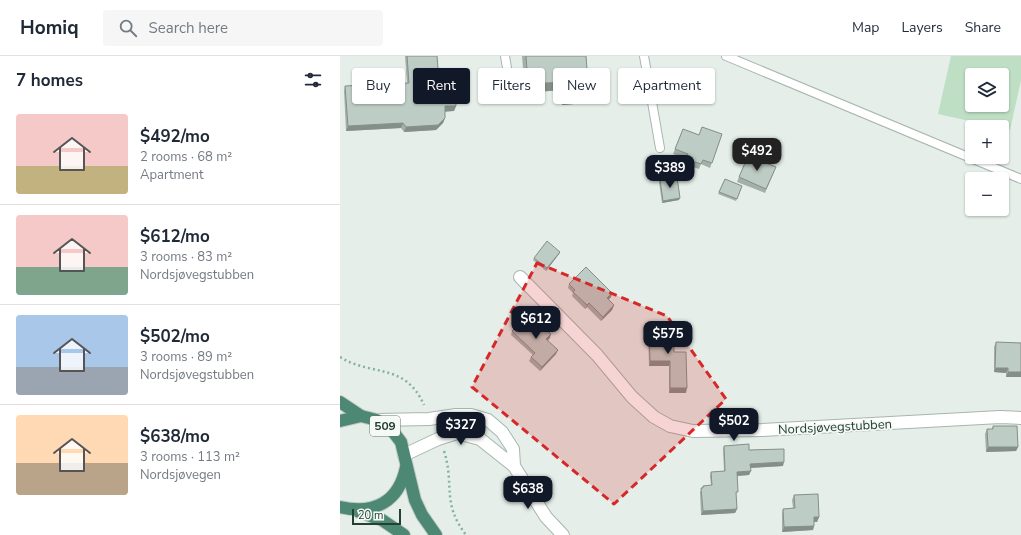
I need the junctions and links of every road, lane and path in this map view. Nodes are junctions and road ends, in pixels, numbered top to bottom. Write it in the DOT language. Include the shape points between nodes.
graph roads {
  1 [pos="505,56"];
  2 [pos="644,56"];
  3 [pos="726,56"];
  4 [pos="507,68"];
  5 [pos="660,148"];
  6 [pos="1021,180"];
  7 [pos="520,277"];
  8 [pos="340,357"];
  9 [pos="340,402"];
  10 [pos="425,408"];
  11 [pos="361,416"];
  12 [pos="1021,418"];
  13 [pos="377,420"];
  14 [pos="340,421"];
  15 [pos="443,448"];
  16 [pos="404,455"];
  17 [pos="514,466"];
  18 [pos="406,467"];
  19 [pos="340,507"];
  20 [pos="356,511"];
  21 [pos="404,535"];
  22 [pos="436,535"];
  23 [pos="466,535"];
  24 [pos="564,535"];
  1 -- 4 [label="lane"];
  2 -- 5 [label="lane"];
  3 -- 6 [label="lane"];
  7 -- 12 [label="street, Nordsjøvegstubben" via="597,355 632,397 654,417 670,426 693,431 762,430"];
  8 -- 10 [label="path" via="397,374 418,391"];
  9 -- 11 [label="highway, 509"];
  11 -- 13 [label="highway, 509"];
  11 -- 14 [label="highway, 509"];
  13 -- 16 [label="highway, 509" via="391,429 400,442"];
  13 -- 17 [label="street" via="429,419 456,414 488,420 502,432 513,449"];
  15 -- 23 [label="path" via="449,468 448,487 452,511"];
  16 -- 17 [label="street" via="457,433 480,439"];
  16 -- 18 [label="highway, 509"];
  17 -- 24 [label="street" via="546,517"];
  18 -- 20 [label="highway, 509" via="398,490 387,501 372,509"];
  18 -- 22 [label="highway, 509" via="415,500"];
  19 -- 20 [label="highway, 509"];
  20 -- 21 [label="highway, 509" via="382,520"];
}
